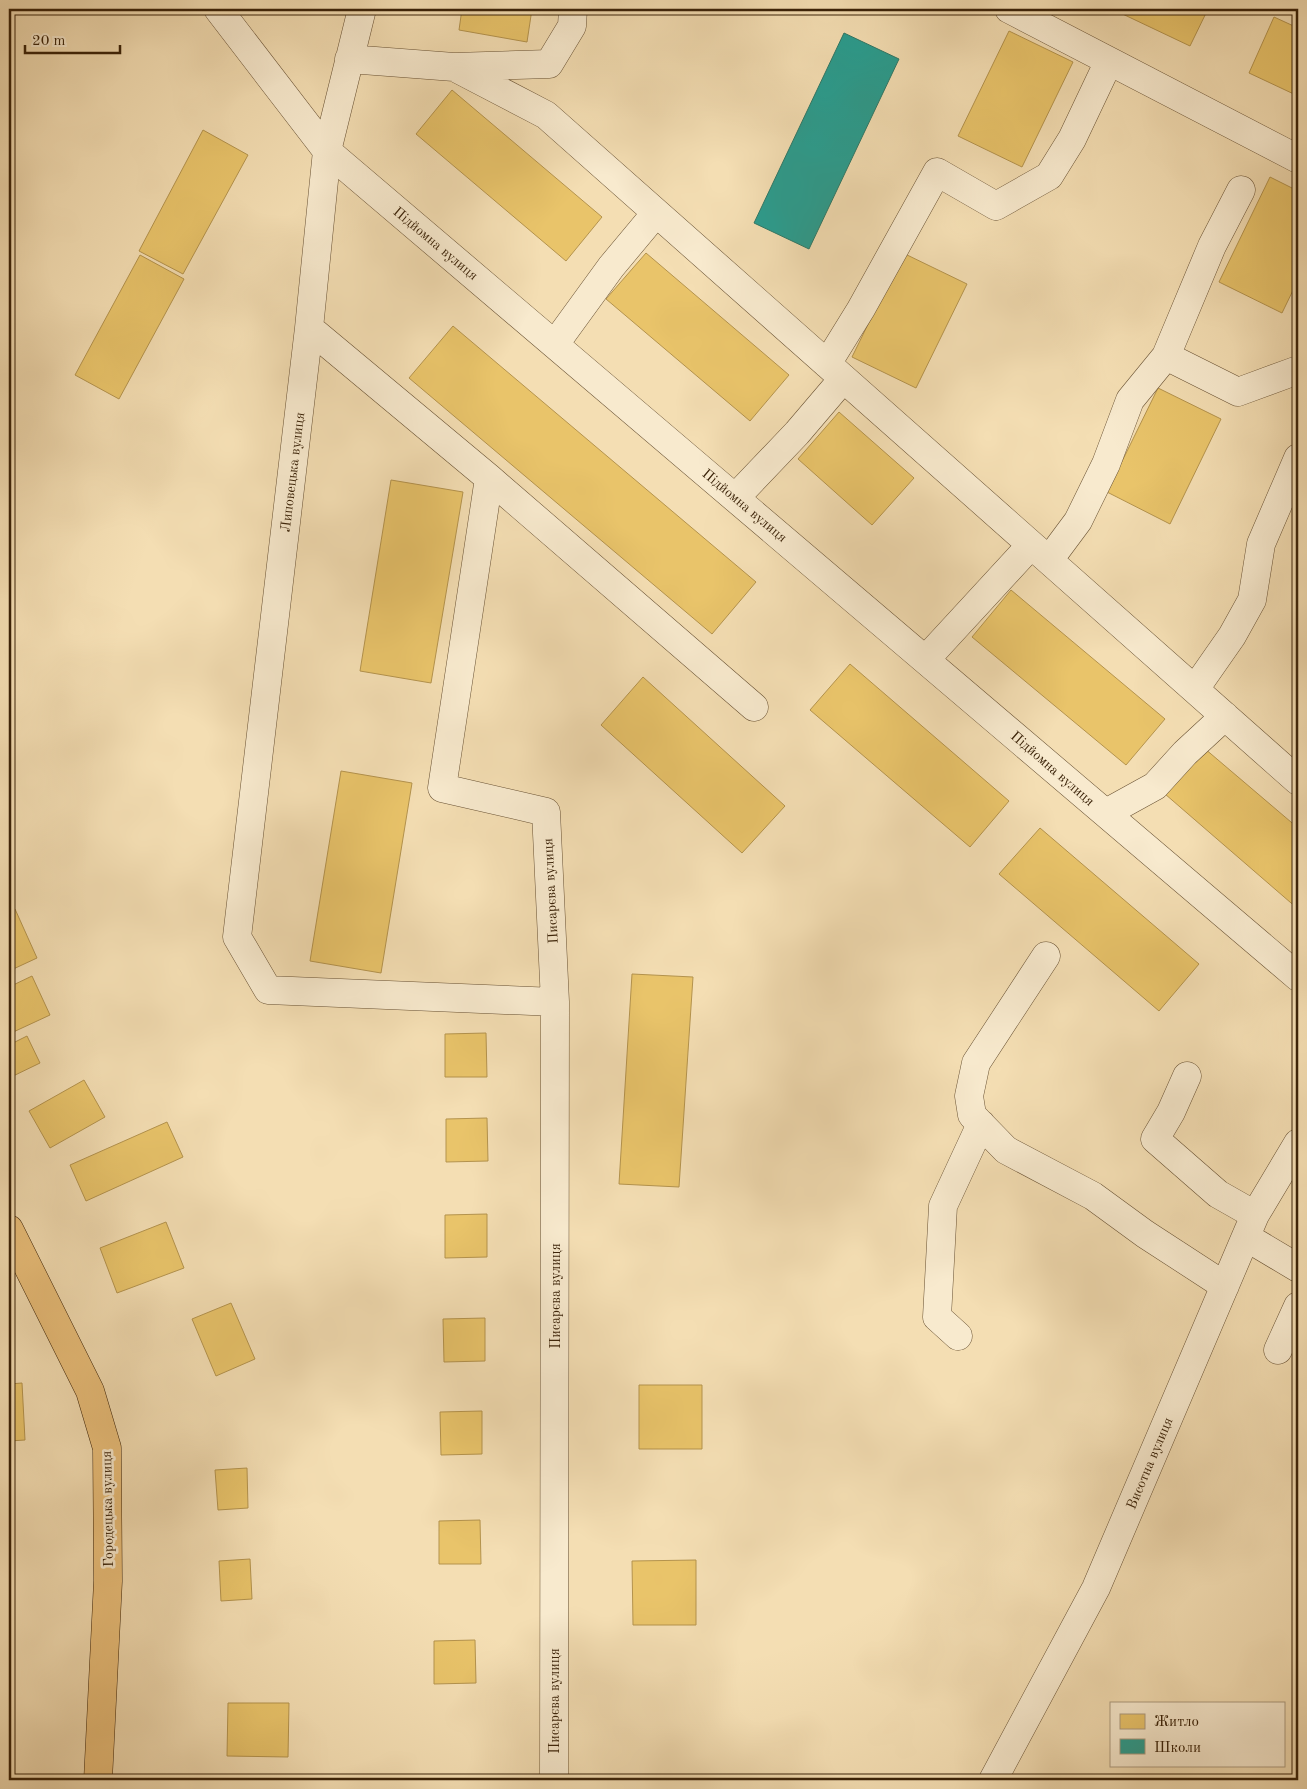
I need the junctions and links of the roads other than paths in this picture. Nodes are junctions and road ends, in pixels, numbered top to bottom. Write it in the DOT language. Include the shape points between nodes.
graph roads {
  1 [pos="218,9"];
  2 [pos="362,9"];
  3 [pos="573,9"];
  4 [pos="1009,9"];
  5 [pos="350,59"];
  6 [pos="1109,61"];
  7 [pos="454,67"];
  8 [pos="327,151"];
  9 [pos="1298,159"];
  10 [pos="1241,190"];
  11 [pos="656,213"];
  12 [pos="309,328"];
  13 [pos="555,344"];
  14 [pos="1166,356"];
  15 [pos="1298,370"];
  16 [pos="835,371"];
  17 [pos="1298,458"];
  18 [pos="489,478"];
  19 [pos="736,497"];
  20 [pos="1040,552"];
  21 [pos="926,659"];
  22 [pos="1195,689"];
  23 [pos="754,707"];
  24 [pos="1224,716"];
  25 [pos="1298,781"];
  26 [pos="1106,812"];
  27 [pos="1046,956"];
  28 [pos="1298,977"];
  29 [pos="555,1002"];
  30 [pos="1187,1076"];
  31 [pos="981,1124"];
  32 [pos="1298,1142"];
  33 [pos="1251,1226"];
  34 [pos="9,1229"];
  35 [pos="1298,1268"];
  36 [pos="1225,1286"];
  37 [pos="1298,1306"];
  38 [pos="958,1336"];
  39 [pos="1278,1350"];
  40 [pos="98,1780"];
  41 [pos="554,1780"];
  42 [pos="994,1780"];
  1 -- 8 [label="street, Підйомна вулиця"];
  2 -- 5 [label="street, Липовецька вулиця"];
  3 -- 7 [label="street" via="572,26 549,64"];
  4 -- 6 [label="street"];
  5 -- 7 [label="street"];
  5 -- 8 [label="street, Липовецька вулиця"];
  6 -- 9 [label="street"];
  6 -- 16 [label="street" via="1072,138 1049,176 996,206 937,172 861,309"];
  7 -- 11 [label="street" via="546,115"];
  8 -- 12 [label="street, Липовецька вулиця"];
  8 -- 13 [label="street, Підйомна вулиця"];
  10 -- 14 [label="street" via="1212,246"];
  11 -- 13 [label="street" via="611,267"];
  11 -- 16 [label="street"];
  12 -- 18 [label="street"];
  12 -- 29 [label="street, Липовецька вулиця" via="237,937 268,990"];
  13 -- 19 [label="street, Підйомна вулиця"];
  14 -- 15 [label="street" via="1238,392"];
  14 -- 20 [label="street" via="1130,400 1106,464 1078,521"];
  16 -- 19 [label="street" via="797,433"];
  16 -- 20 [label="street"];
  17 -- 22 [label="street" via="1261,544 1252,600 1232,636"];
  18 -- 23 [label="street"];
  18 -- 29 [label="street, Писарєва вулиця" via="442,788 546,812"];
  19 -- 21 [label="street, Підйомна вулиця"];
  20 -- 21 [label="street"];
  20 -- 22 [label="street"];
  21 -- 26 [label="street, Підйомна вулиця"];
  22 -- 24 [label="street"];
  24 -- 25 [label="street"];
  24 -- 26 [label="street" via="1156,786"];
  26 -- 28 [label="street, Підйомна вулиця"];
  27 -- 31 [label="street" via="976,1063 969,1096 972,1115"];
  29 -- 41 [label="street, Писарєва вулиця"];
  30 -- 33 [label="street" via="1155,1139"];
  31 -- 36 [label="street" via="1006,1150 1093,1196"];
  31 -- 38 [label="street" via="943,1206 937,1317"];
  32 -- 33 [label="street, Висотна вулиця"];
  33 -- 35 [label="street"];
  33 -- 36 [label="street, Висотна вулиця"];
  34 -- 40 [label="main road, Городецька вулиця" via="90,1391 107,1448 108,1581"];
  36 -- 42 [label="street, Висотна вулиця" via="1096,1588"];
  37 -- 39 [label="street"];
}
